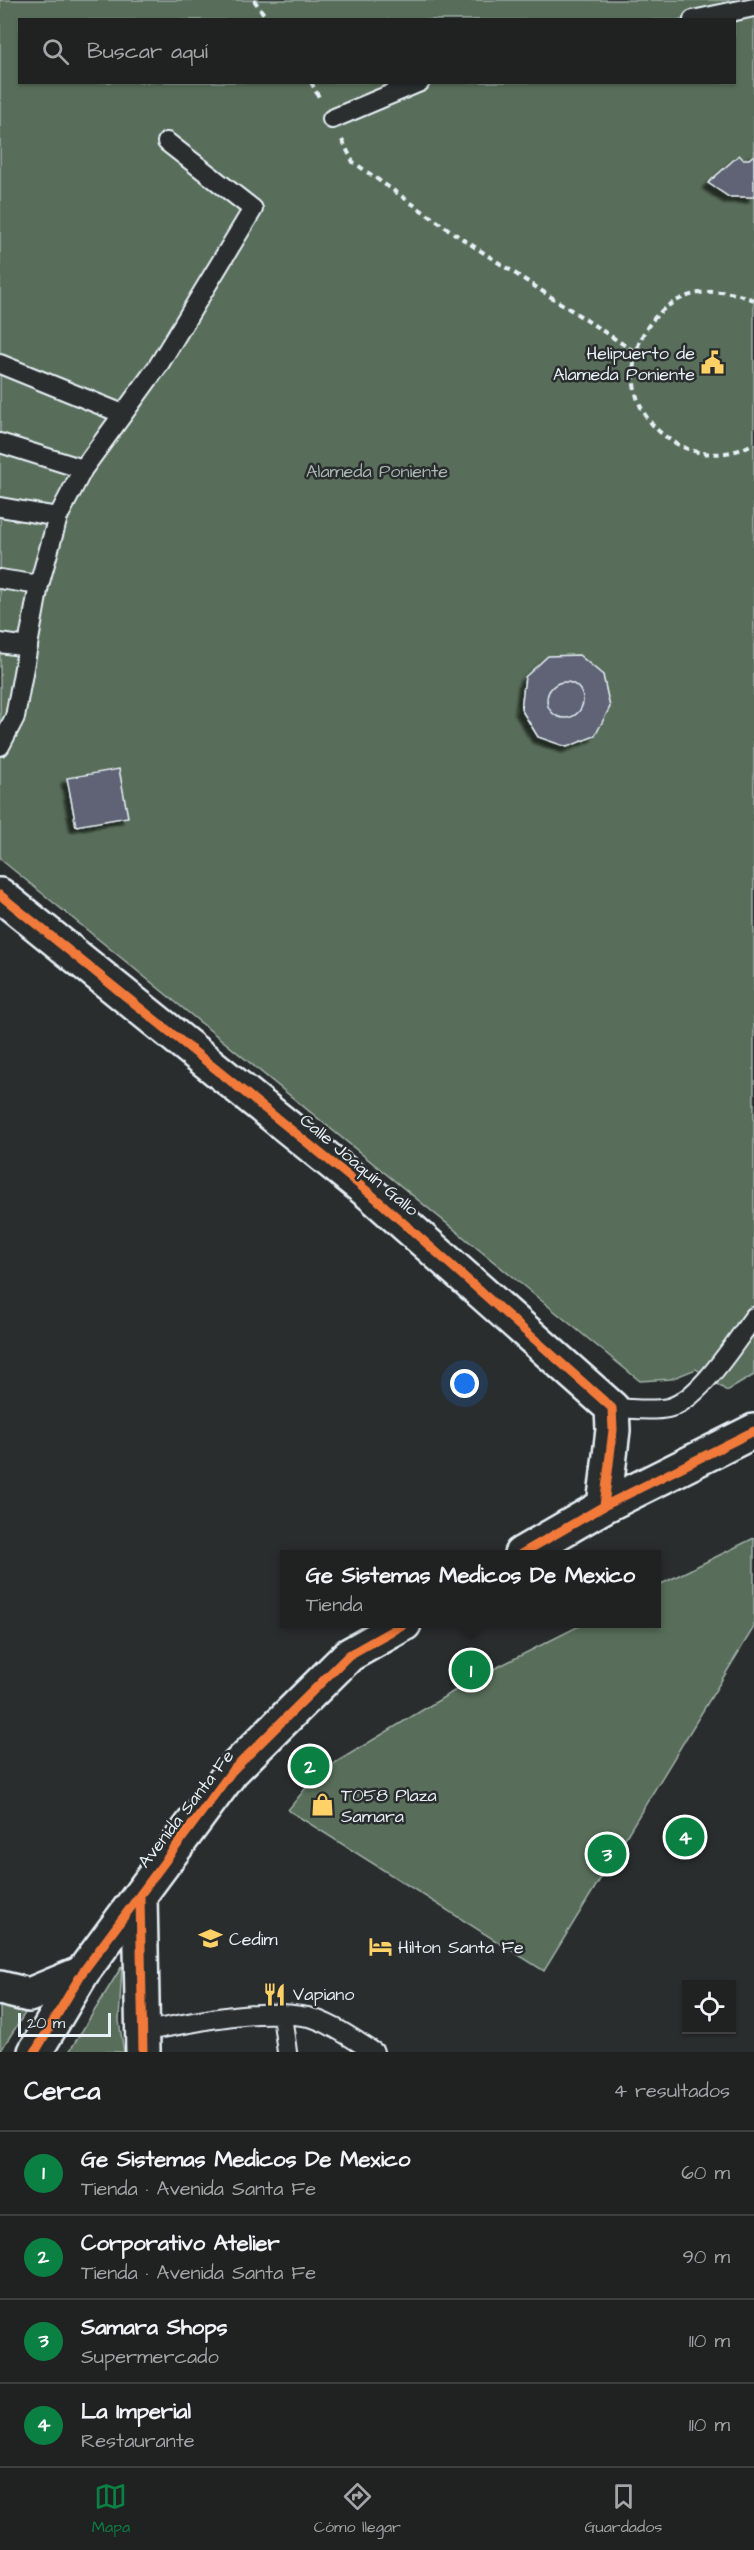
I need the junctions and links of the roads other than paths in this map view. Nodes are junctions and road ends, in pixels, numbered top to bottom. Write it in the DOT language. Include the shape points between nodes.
graph roads {
  1 [pos="754,7"];
  2 [pos="702,18"];
  3 [pos="415,84"];
  4 [pos="332,119"];
  5 [pos="166,142"];
  6 [pos="0,364"];
  7 [pos="123,414"];
  8 [pos="0,443"];
  9 [pos="83,469"];
  10 [pos="0,507"];
  11 [pos="58,517"];
  12 [pos="0,579"];
  13 [pos="39,585"];
  14 [pos="0,643"];
  15 [pos="28,647"];
  16 [pos="0,746"];
  17 [pos="0,895"];
  18 [pos="754,1317"];
  19 [pos="612,1408"];
  20 [pos="754,1431"];
  21 [pos="604,1506"];
  22 [pos="528,1550"];
  23 [pos="395,1628"];
  24 [pos="140,1896"];
  25 [pos="82,1973"];
  26 [pos="0,1988"];
  27 [pos="282,2015"];
  28 [pos="142,2042"];
  29 [pos="34,2052"];
  30 [pos="287,2052"];
  31 [pos="374,2052"];
  1 -- 2 [label="lane"];
  3 -- 4 [label="lane"];
  5 -- 7 [label="lane" via="253,210 158,366"];
  6 -- 7 [label="lane"];
  7 -- 9 [label="lane"];
  8 -- 9 [label="lane"];
  9 -- 11 [label="lane"];
  10 -- 11 [label="lane"];
  11 -- 13 [label="lane"];
  12 -- 13 [label="lane"];
  13 -- 15 [label="lane"];
  14 -- 15 [label="lane"];
  15 -- 16 [label="lane" via="15,717"];
  17 -- 19 [label="street, Calle Joaquín Gallo" via="372,1195"];
  18 -- 19 [label="lane" via="709,1377 682,1403 656,1410"];
  19 -- 21 [label="street"];
  20 -- 21 [label="street"];
  21 -- 22 [label="street"];
  23 -- 24 [label="street, Avenida Santa Fe" via="349,1655 232,1771"];
  24 -- 25 [label="street, Avenida Santa Fe"];
  24 -- 28 [label="street"];
  25 -- 26 [label="street" via="29,1995"];
  25 -- 29 [label="street, Avenida Santa Fe"];
  27 -- 28 [label="lane" via="231,2016"];
  27 -- 30 [label="lane"];
  27 -- 31 [label="lane" via="310,2017"];
}
